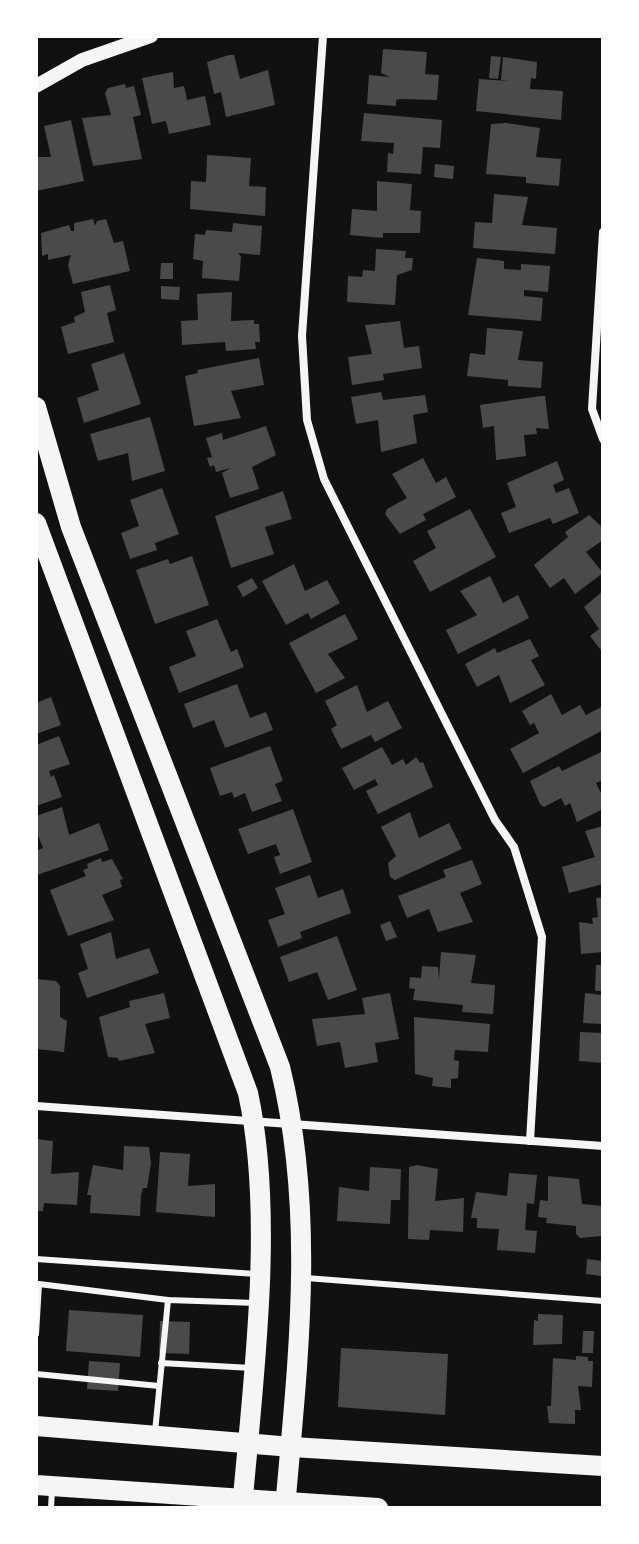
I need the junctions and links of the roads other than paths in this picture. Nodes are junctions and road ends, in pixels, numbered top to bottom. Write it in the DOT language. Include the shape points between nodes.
graph roads {
  1 [pos="151,36"];
  2 [pos="323,36"];
  3 [pos="130,40"];
  4 [pos="36,86"];
  5 [pos="603,232"];
  6 [pos="36,407"];
  7 [pos="603,439"];
  8 [pos="36,523"];
  9 [pos="36,1106"];
  10 [pos="254,1120"];
  11 [pos="293,1122"];
  12 [pos="530,1141"];
  13 [pos="603,1146"];
  14 [pos="36,1259"];
  15 [pos="259,1274"];
  16 [pos="302,1277"];
  17 [pos="168,1300"];
  18 [pos="603,1301"];
  19 [pos="257,1303"];
  20 [pos="36,1334"];
  21 [pos="161,1363"];
  22 [pos="252,1368"];
  23 [pos="36,1374"];
  24 [pos="159,1386"];
  25 [pos="36,1426"];
  26 [pos="155,1435"];
  27 [pos="248,1442"];
  28 [pos="292,1447"];
  29 [pos="603,1466"];
  30 [pos="44,1486"];
  31 [pos="144,1500"];
  32 [pos="242,1503"];
  33 [pos="285,1505"];
  34 [pos="51,1508"];
  35 [pos="363,1508"];
  36 [pos="378,1508"];
  1 -- 3 [label="street"];
  2 -- 12 [label="street" via="302,336 307,420 324,479 495,820 514,847 542,937"];
  3 -- 4 [label="street"];
  5 -- 7 [label="street" via="592,409"];
  6 -- 11 [label="main road" via="71,527 280,1067"];
  8 -- 10 [label="main road"];
  9 -- 10 [label="street"];
  10 -- 11 [label="street"];
  10 -- 15 [label="main road"];
  11 -- 12 [label="street"];
  11 -- 16 [label="main road"];
  12 -- 13 [label="street"];
  14 -- 15 [label="lane"];
  15 -- 19 [label="main road"];
  16 -- 18 [label="lane"];
  16 -- 28 [label="main road"];
  17 -- 19 [label="lane"];
  17 -- 20 [label="lane" via="39,1284"];
  17 -- 21 [label="lane"];
  19 -- 22 [label="main road"];
  21 -- 22 [label="lane"];
  21 -- 24 [label="lane"];
  22 -- 27 [label="main road"];
  23 -- 24 [label="lane"];
  24 -- 26 [label="lane"];
  25 -- 26 [label="main road"];
  26 -- 27 [label="main road"];
  27 -- 28 [label="main road"];
  27 -- 32 [label="main road"];
  28 -- 29 [label="main road"];
  28 -- 33 [label="main road"];
  30 -- 31 [label="main road"];
  30 -- 34 [label="lane"];
  31 -- 32 [label="main road"];
  32 -- 33 [label="main road"];
  33 -- 35 [label="main road"];
  35 -- 36 [label="main road"];
}
